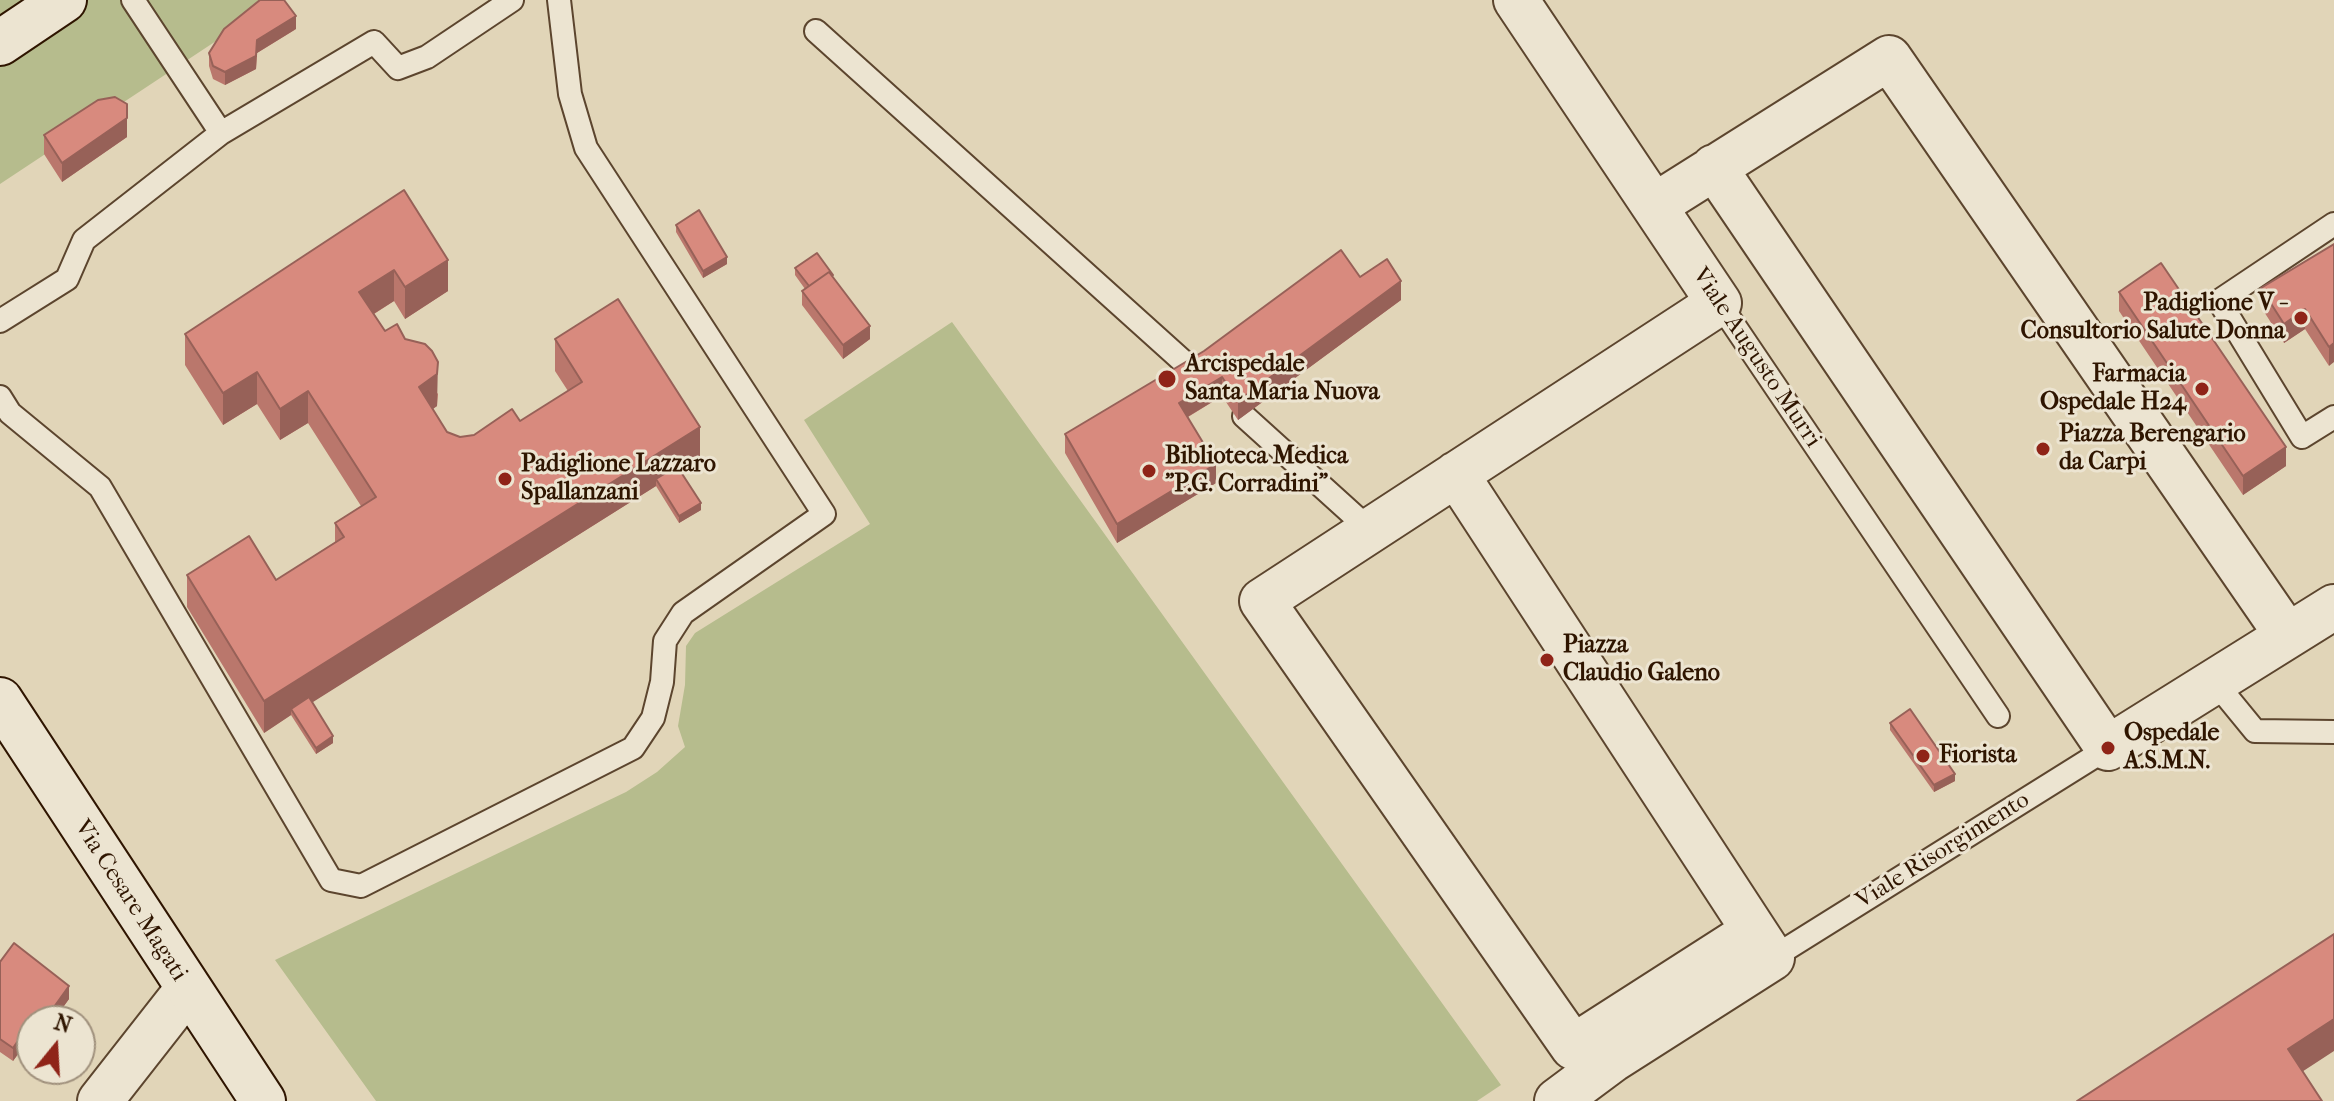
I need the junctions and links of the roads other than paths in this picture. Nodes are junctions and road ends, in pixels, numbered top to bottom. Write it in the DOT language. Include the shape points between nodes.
graph roads {
  1 [pos="64,0"];
  2 [pos="133,0"];
  3 [pos="512,0"];
  4 [pos="559,0"];
  5 [pos="1516,0"];
  6 [pos="816,31"];
  7 [pos="0,43"];
  8 [pos="221,133"];
  9 [pos="1714,167"];
  10 [pos="1654,206"];
  11 [pos="2334,224"];
  12 [pos="1719,303"];
  13 [pos="0,321"];
  14 [pos="1196,373"];
  15 [pos="0,397"];
  16 [pos="1244,416"];
  17 [pos="2334,417"];
  18 [pos="1456,474"];
  19 [pos="1370,530"];
  20 [pos="2334,607"];
  21 [pos="2287,635"];
  22 [pos="2214,681"];
  23 [pos="0,700"];
  24 [pos="1998,716"];
  25 [pos="2334,732"];
  26 [pos="2108,748"];
  27 [pos="1763,944"];
  28 [pos="187,990"];
  29 [pos="1603,1047"];
  30 [pos="100,1101"];
  31 [pos="263,1101"];
  32 [pos="1557,1101"];
  1 -- 7 [label="street"];
  2 -- 8 [label="lane"];
  3 -- 8 [label="lane" via="427,57 398,68 374,42"];
  4 -- 15 [label="lane" via="570,94 586,148 824,514 683,613 665,641 653,718 633,748 361,886 331,880 100,487 10,413"];
  5 -- 10 [label="street, Viale Augusto Murri"];
  6 -- 14 [label="lane"];
  8 -- 13 [label="lane" via="84,240 67,279"];
  9 -- 10 [label="street"];
  9 -- 21 [label="street" via="1889,58"];
  9 -- 26 [label="street"];
  10 -- 12 [label="street, Viale Augusto Murri"];
  11 -- 17 [label="lane" via="2219,301 2302,437"];
  12 -- 18 [label="street"];
  12 -- 24 [label="lane, Viale Augusto Murri"];
  16 -- 19 [label="lane"];
  18 -- 19 [label="street"];
  18 -- 27 [label="street"];
  19 -- 29 [label="street" via="1262,601 1573,1047"];
  20 -- 21 [label="street, Viale Risorgimento"];
  21 -- 22 [label="street, Viale Risorgimento"];
  22 -- 25 [label="lane" via="2255,731"];
  22 -- 26 [label="street, Viale Risorgimento"];
  23 -- 28 [label="street, Via Cesare Magati"];
  26 -- 27 [label="lane, Viale Risorgimento"];
  27 -- 29 [label="street, Viale Risorgimento"];
  28 -- 30 [label="street"];
  28 -- 31 [label="street, Via Cesare Magati"];
  29 -- 32 [label="street, Viale Risorgimento"];
}
